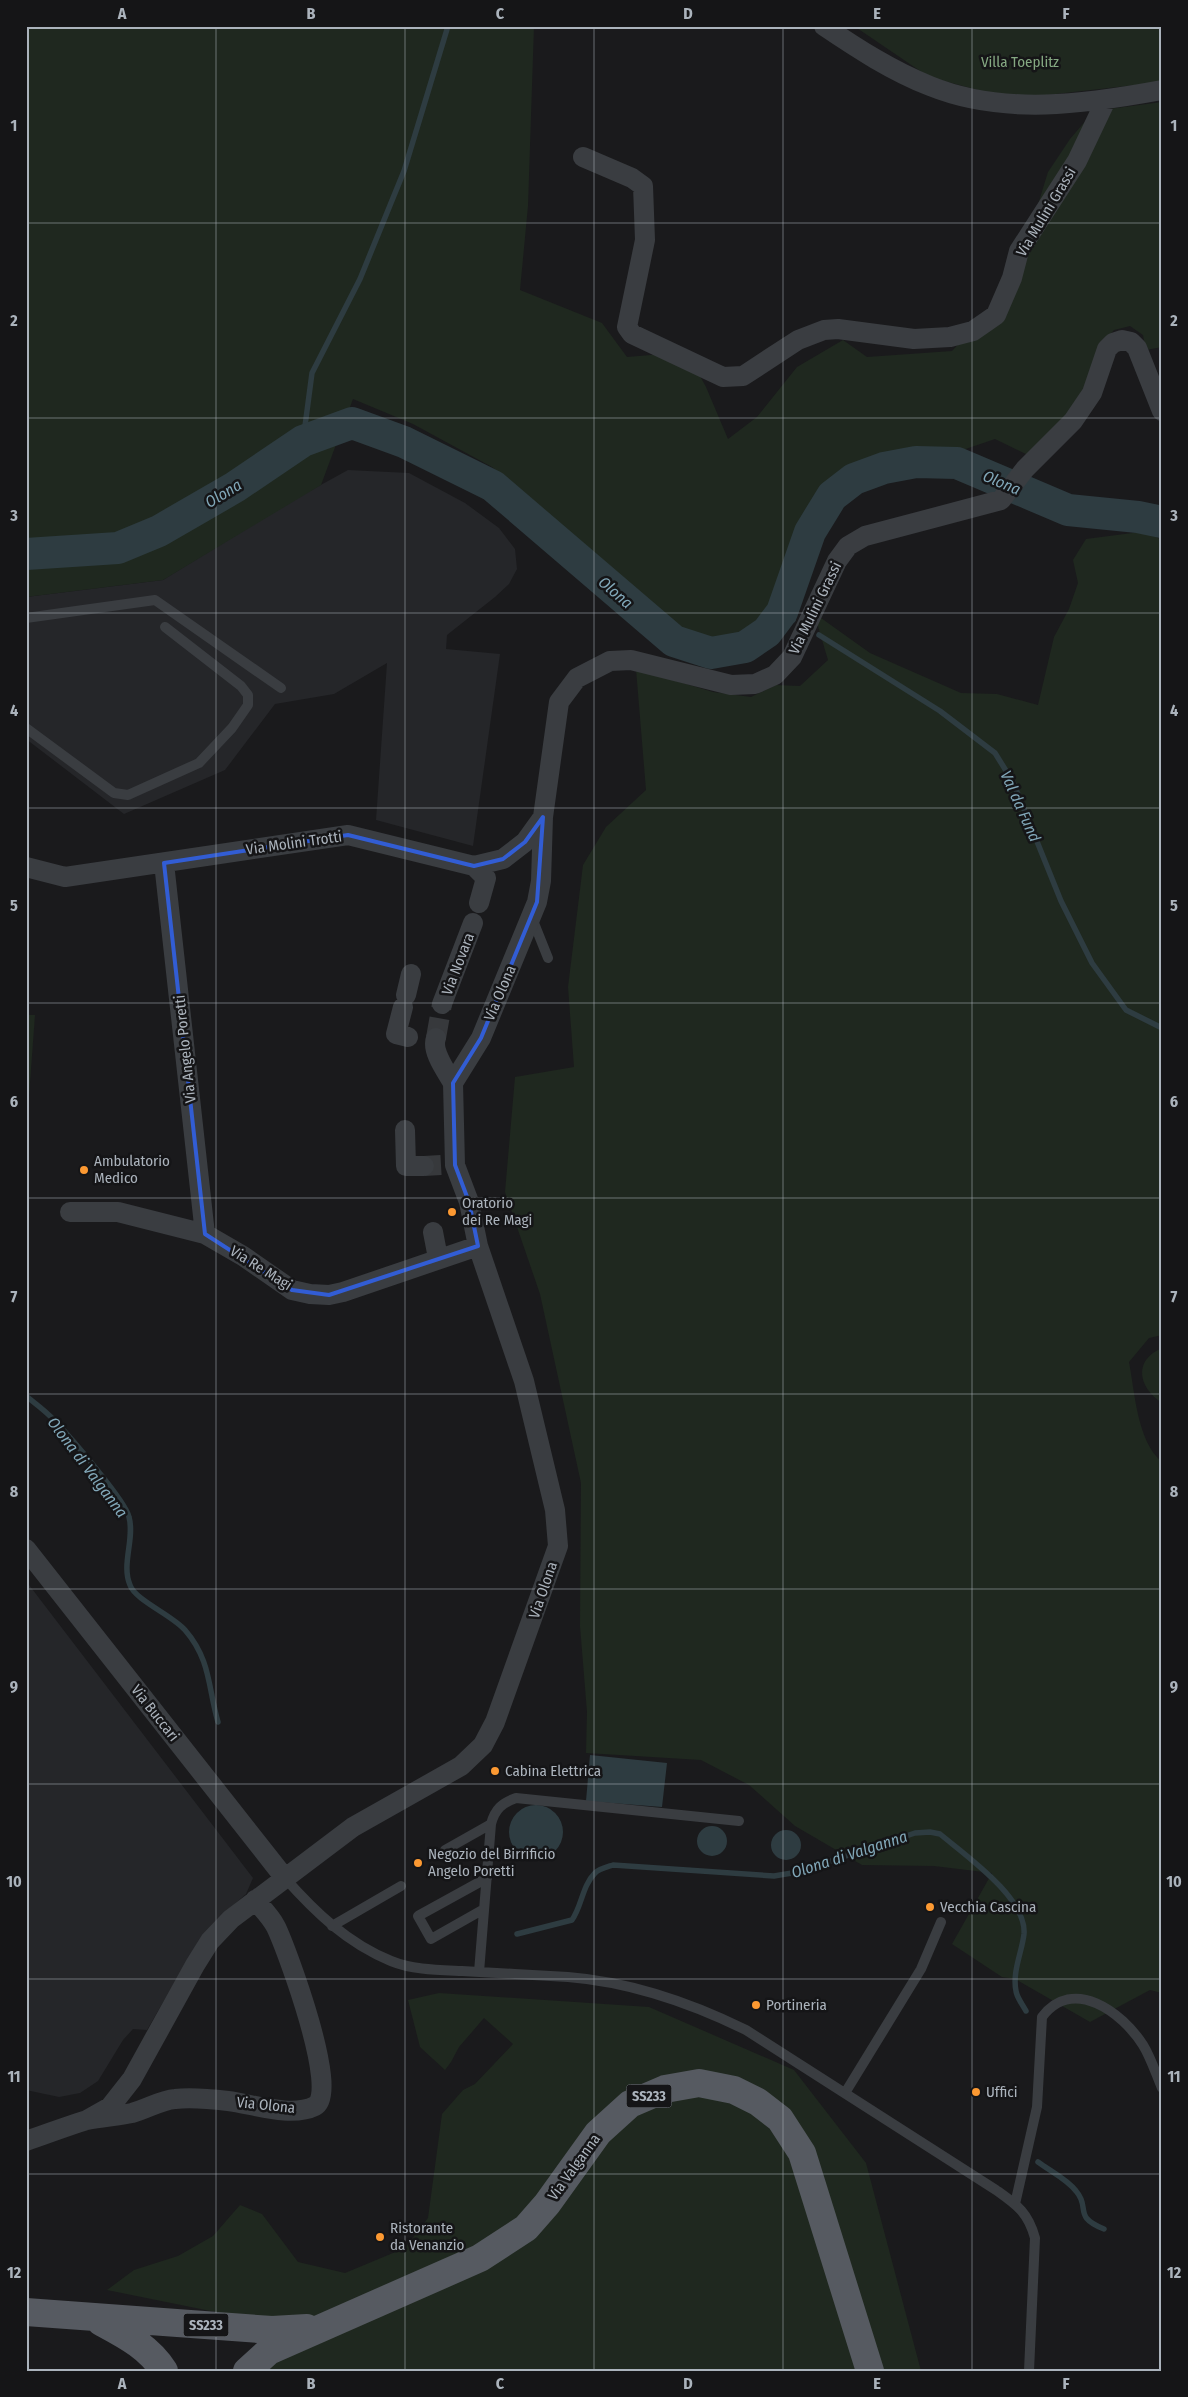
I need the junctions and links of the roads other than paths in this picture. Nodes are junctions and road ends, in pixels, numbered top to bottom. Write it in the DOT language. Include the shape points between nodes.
graph roads {
  1 [pos="824,26"];
  2 [pos="1162,90"];
  3 [pos="1106,100"];
  4 [pos="583,157"];
  5 [pos="1162,411"];
  6 [pos="26,618"];
  7 [pos="165,627"];
  8 [pos="281,688"];
  9 [pos="26,728"];
  10 [pos="543,817"];
  11 [pos="164,863"];
  12 [pos="474,866"];
  13 [pos="26,867"];
  14 [pos="479,903"];
  15 [pos="532,917"];
  16 [pos="473,923"];
  17 [pos="548,958"];
  18 [pos="412,974"];
  19 [pos="442,1004"];
  20 [pos="398,1040"];
  21 [pos="433,1041"];
  22 [pos="453,1083"];
  23 [pos="405,1130"];
  24 [pos="440,1166"];
  25 [pos="70,1212"];
  26 [pos="433,1232"];
  27 [pos="205,1234"];
  28 [pos="478,1246"];
  29 [pos="438,1258"];
  30 [pos="26,1549"];
  31 [pos="739,1821"];
  32 [pos="491,1824"];
  33 [pos="445,1850"];
  34 [pos="284,1878"];
  35 [pos="487,1878"];
  36 [pos="401,1886"];
  37 [pos="255,1900"];
  38 [pos="484,1909"];
  39 [pos="941,1922"];
  40 [pos="332,1926"];
  41 [pos="479,1972"];
  42 [pos="1162,2088"];
  43 [pos="845,2093"];
  44 [pos="87,2120"];
  45 [pos="26,2141"];
  46 [pos="1015,2204"];
  47 [pos="26,2312"];
  48 [pos="91,2317"];
  49 [pos="321,2327"];
  50 [pos="164,2371"];
  51 [pos="247,2371"];
  52 [pos="870,2371"];
  53 [pos="1029,2371"];
  1 -- 3 [label="street" via="896,70 932,87 960,95 1024,105"];
  2 -- 3 [label="street"];
  3 -- 4 [label="street, Via Mulini Grassi" via="1077,161 1019,252 996,315 973,331 950,337 914,339 824,330 798,340 743,376 723,376 632,334 627,327 645,240 643,186"];
  5 -- 10 [label="street, Via Mulini Grassi" via="1137,348 1122,340 1113,343 1107,349 1092,393 1073,420 1025,469 1001,500 865,536 848,546 836,561 792,657 775,675 756,684 731,685 631,660 610,661 577,678 559,702"];
  6 -- 8 [label="lane" via="155,600"];
  7 -- 9 [label="lane" via="248,694 248,705 232,728 199,763 128,795 114,793"];
  10 -- 12 [label="street, Via Molini Trotti" via="525,842 503,859"];
  10 -- 15 [label="street, Via Olona" via="541,880"];
  11 -- 12 [label="street, Via Molini Trotti" via="348,835"];
  11 -- 13 [label="street, Via Molini Trotti" via="65,878"];
  11 -- 27 [label="street, Via Angelo Poretti"];
  12 -- 14 [label="street" via="486,878"];
  15 -- 17 [label="lane"];
  15 -- 22 [label="street, Via Olona" via="481,1038"];
  16 -- 19 [label="street, Via Novara"];
  18 -- 20 [label="street"];
  21 -- 22 [label="street"];
  22 -- 24 [label="street, Via Olona"];
  23 -- 24 [label="street" via="406,1166"];
  24 -- 28 [label="street, Via Olona" via="469,1202"];
  25 -- 27 [label="street, Via Re Magi" via="118,1212"];
  26 -- 29 [label="street"];
  27 -- 29 [label="street, Via Re Magi" via="292,1290 310,1294 343,1292"];
  28 -- 29 [label="street, Via Re Magi"];
  28 -- 34 [label="street, Via Olona" via="524,1381 555,1510 558,1546 495,1722 483,1745 461,1766 353,1827"];
  30 -- 34 [label="street, Via Buccari"];
  31 -- 32 [label="lane" via="516,1798 502,1803"];
  32 -- 33 [label="lane"];
  32 -- 35 [label="lane"];
  34 -- 37 [label="street, Via Olona"];
  34 -- 40 [label="lane"];
  35 -- 38 [label="lane"];
  35 -- 38 [label="lane" via="418,1916 430,1938"];
  36 -- 40 [label="lane"];
  37 -- 44 [label="street, Via Olona" via="231,1919 194,1965 132,2079 110,2107"];
  37 -- 44 [label="street, Via Olona" via="275,1925 297,1979 319,2064 323,2092 320,2102 293,2110 230,2101 174,2099 132,2112"];
  38 -- 41 [label="lane"];
  39 -- 43 [label="lane" via="921,1969"];
  40 -- 41 [label="lane" via="392,1962 423,1969"];
  41 -- 43 [label="lane" via="571,1978 664,1995 746,2030"];
  42 -- 46 [label="lane" via="1144,2046 1118,2015 1084,1999 1065,1999 1049,2008 1042,2017 1037,2107"];
  43 -- 46 [label="lane"];
  44 -- 45 [label="street, Via Olona"];
  46 -- 53 [label="lane" via="1031,2223 1035,2238"];
  47 -- 48 [label="main road, SS233"];
  48 -- 49 [label="main road, SS233" via="272,2330"];
  48 -- 50 [label="main road" via="134,2339 158,2360"];
  49 -- 51 [label="main road, SS233" via="269,2351"];
  49 -- 52 [label="main road, Via Valganna / SS233" via="480,2258 526,2228 598,2133 630,2104 665,2089 699,2083 734,2090 758,2102 780,2119 802,2154"];
}
